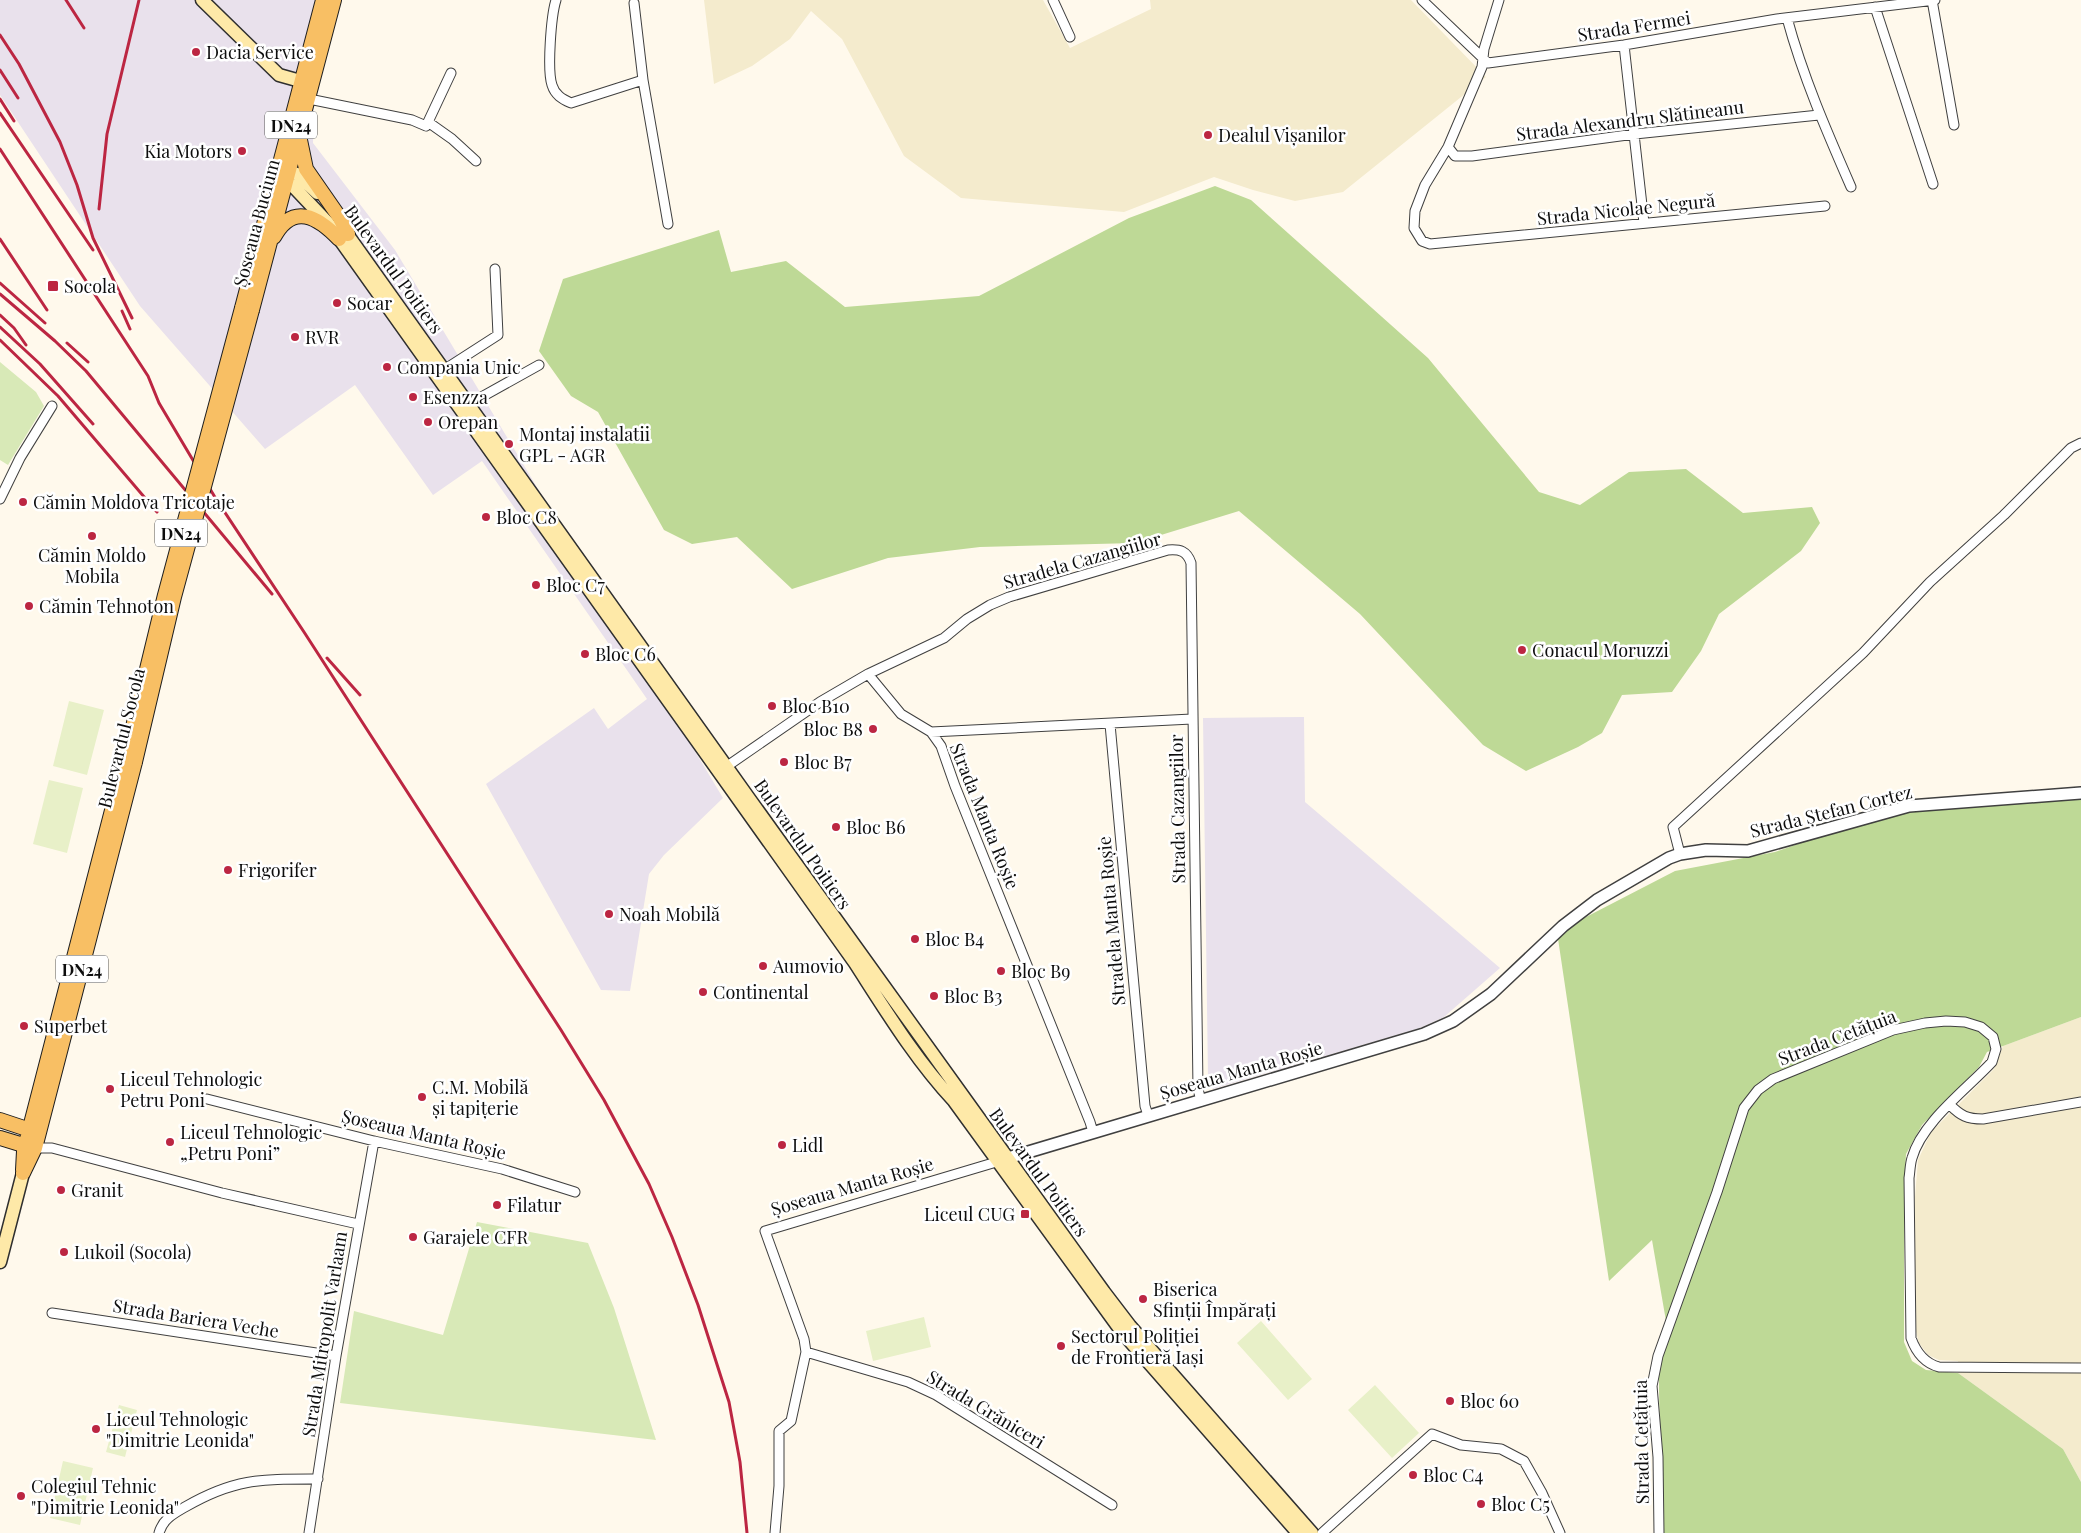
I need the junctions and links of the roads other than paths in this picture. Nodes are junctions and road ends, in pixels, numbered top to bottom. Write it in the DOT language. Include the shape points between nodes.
graph roads {
  1 [pos="202,0"];
  2 [pos="323,0"];
  3 [pos="334,0"];
  4 [pos="556,0"];
  5 [pos="1053,0"];
  6 [pos="1422,0"];
  7 [pos="1498,0"];
  8 [pos="1934,0"];
  9 [pos="634,3"];
  10 [pos="1875,7"];
  11 [pos="1787,18"];
  12 [pos="1070,37"];
  13 [pos="1624,45"];
  14 [pos="1483,60"];
  15 [pos="450,73"];
  16 [pos="643,80"];
  17 [pos="307,83"];
  18 [pos="308,99"];
  19 [pos="1819,115"];
  20 [pos="428,122"];
  21 [pos="1954,125"];
  22 [pos="299,134"];
  23 [pos="1635,134"];
  24 [pos="1448,147"];
  25 [pos="476,161"];
  26 [pos="283,176"];
  27 [pos="1933,184"];
  28 [pos="1851,187"];
  29 [pos="1826,206"];
  30 [pos="1644,223"];
  31 [pos="668,224"];
  32 [pos="343,236"];
  33 [pos="269,247"];
  34 [pos="495,268"];
  35 [pos="247,309"];
  36 [pos="540,365"];
  37 [pos="440,372"];
  38 [pos="469,404"];
  39 [pos="52,406"];
  40 [pos="2081,443"];
  41 [pos="0,499"];
  42 [pos="868,674"];
  43 [pos="1192,719"];
  44 [pos="1110,724"];
  45 [pos="930,732"];
  46 [pos="722,769"];
  47 [pos="2081,793"];
  48 [pos="1680,854"];
  49 [pos="206,1099"];
  50 [pos="1201,1100"];
  51 [pos="2081,1102"];
  52 [pos="1950,1105"];
  53 [pos="1148,1115"];
  54 [pos="0,1120"];
  55 [pos="34,1131"];
  56 [pos="1093,1132"];
  57 [pos="0,1138"];
  58 [pos="374,1141"];
  59 [pos="30,1147"];
  60 [pos="52,1148"];
  61 [pos="1003,1160"];
  62 [pos="23,1173"];
  63 [pos="575,1192"];
  64 [pos="358,1224"];
  65 [pos="0,1262"];
  66 [pos="52,1313"];
  67 [pos="806,1352"];
  68 [pos="336,1356"];
  69 [pos="2081,1368"];
  70 [pos="318,1479"];
  71 [pos="1112,1505"];
  72 [pos="159,1533"];
  73 [pos="309,1533"];
  74 [pos="775,1533"];
  75 [pos="1298,1533"];
  76 [pos="1312,1533"];
  77 [pos="1322,1533"];
  78 [pos="1560,1533"];
  79 [pos="1659,1533"];
  1 -- 17 [label="main road" via="279,75"];
  2 -- 17 [label="main road, Șoseaua Bucium / DN24"];
  3 -- 17 [label="main road, Șoseaua Bucium / DN24"];
  4 -- 16 [label="street" via="549,68 552,86 559,98 571,103"];
  5 -- 12 [label="street"];
  6 -- 14 [label="street"];
  7 -- 14 [label="street"];
  8 -- 10 [label="street, Strada Fermei"];
  8 -- 21 [label="street"];
  9 -- 16 [label="street"];
  10 -- 11 [label="street, Strada Fermei"];
  10 -- 27 [label="street"];
  11 -- 13 [label="street, Strada Fermei"];
  11 -- 19 [label="street"];
  13 -- 14 [label="street, Strada Fermei" via="1488,63"];
  13 -- 23 [label="street"];
  14 -- 24 [label="street"];
  15 -- 20 [label="street"];
  16 -- 31 [label="street"];
  17 -- 18 [label="main road, Șoseaua Bucium / DN24"];
  17 -- 26 [label="main road, Șoseaua Bucium / DN24"];
  18 -- 20 [label="street" via="412,120 426,126"];
  18 -- 22 [label="main road, Șoseaua Bucium / DN24"];
  19 -- 23 [label="street, Strada Alexandru Slătineanu"];
  19 -- 28 [label="street"];
  20 -- 25 [label="street"];
  22 -- 26 [label="main road, Șoseaua Bucium / DN24"];
  22 -- 32 [label="main road" via="306,169 340,218"];
  23 -- 24 [label="street, Strada Alexandru Slătineanu" via="1472,156 1455,156"];
  23 -- 30 [label="street"];
  24 -- 30 [label="street, Strada Nicolae Negură" via="1425,184 1415,211 1414,228 1422,241 1430,244"];
  26 -- 32 [label="main road, Bulevardul Poitiers"];
  26 -- 33 [label="main road, Șoseaua Bucium / DN24"];
  26 -- 35 [label="main road, Șoseaua Bucium / DN24"];
  29 -- 30 [label="street, Strada Nicolae Negură"];
  32 -- 33 [label="main road" via="324,223 310,217 299,217 288,221 277,232"];
  32 -- 37 [label="main road, Bulevardul Poitiers"];
  33 -- 35 [label="main road, Șoseaua Bucium / DN24"];
  34 -- 37 [label="street" via="498,335"];
  35 -- 55 [label="main road, Bulevardul Socola / DN24, bridge"];
  36 -- 38 [label="street"];
  37 -- 38 [label="main road, Bulevardul Poitiers"];
  37 -- 46 [label="main road, Bulevardul Poitiers"];
  38 -- 46 [label="main road, Bulevardul Poitiers"];
  39 -- 41 [label="street" via="20,458"];
  40 -- 48 [label="street" via="2071,448 1930,582 1863,654 1673,827"];
  42 -- 43 [label="street, Stradela Cazangiilor" via="944,638 967,619 1009,597 1177,550 1189,556 1191,563"];
  42 -- 45 [label="street, Strada Manta Roșie" via="901,714"];
  42 -- 46 [label="street" via="820,702"];
  43 -- 44 [label="street, Strada Cazangiilor"];
  43 -- 50 [label="street, Strada Cazangiilor" via="1198,1089"];
  44 -- 45 [label="street, Strada Cazangiilor"];
  44 -- 53 [label="street, Stradela Manta Roșie"];
  45 -- 56 [label="street, Strada Manta Roșie" via="941,746"];
  46 -- 61 [label="main road, Bulevardul Poitiers"];
  47 -- 48 [label="street, Strada Ștefan Cortez" via="1909,806 1748,850"];
  48 -- 50 [label="street, Șoseaua Manta Roșie" via="1598,900 1562,926 1491,994 1453,1021 1416,1037"];
  49 -- 58 [label="street, Șoseaua Manta Roșie"];
  50 -- 53 [label="street, Șoseaua Manta Roșie"];
  51 -- 52 [label="street" via="1983,1119 1968,1119"];
  52 -- 69 [label="street, Strada Cetățuia" via="1924,1134 1912,1158 1909,1178 1910,1328 1915,1348 1930,1364 1939,1367"];
  52 -- 79 [label="street, Strada Cetățuia" via="1992,1062 1996,1049 1993,1037 1982,1027 1965,1022 1946,1021 1893,1030 1773,1079 1758,1090 1744,1108 1658,1356 1652,1386 1658,1457"];
  53 -- 56 [label="street, Șoseaua Manta Roșie"];
  54 -- 55 [label="main road"];
  55 -- 59 [label="main road, Bulevardul Socola / DN24"];
  55 -- 60 [label="street"];
  56 -- 61 [label="street, Șoseaua Manta Roșie"];
  57 -- 59 [label="main road"];
  58 -- 63 [label="street, Șoseaua Manta Roșie" via="502,1169"];
  58 -- 64 [label="street, Strada Mitropolit Varlaam"];
  59 -- 60 [label="street"];
  59 -- 62 [label="main road, Bulevardul Socola / DN24"];
  60 -- 64 [label="street" via="222,1193"];
  61 -- 67 [label="street, Șoseaua Manta Roșie" via="765,1231"];
  61 -- 75 [label="main road, Bulevardul Poitiers" via="1122,1332"];
  61 -- 76 [label="main road, Bulevardul Poitiers" via="1130,1326"];
  62 -- 65 [label="main road, Bulevardul Socola / DN24"];
  64 -- 68 [label="street, Strada Mitropolit Varlaam"];
  66 -- 68 [label="street, Strada Bariera Veche"];
  67 -- 71 [label="street, Strada Grăniceri" via="908,1382 936,1395"];
  67 -- 74 [label="street" via="791,1421 779,1431"];
  68 -- 70 [label="street, Strada Mitropolit Varlaam"];
  70 -- 72 [label="street" via="237,1483 176,1512 163,1522"];
  70 -- 73 [label="street, Strada Mitropolit Varlaam"];
  77 -- 78 [label="street" via="1432,1434 1461,1445 1501,1449 1524,1461"];
}
